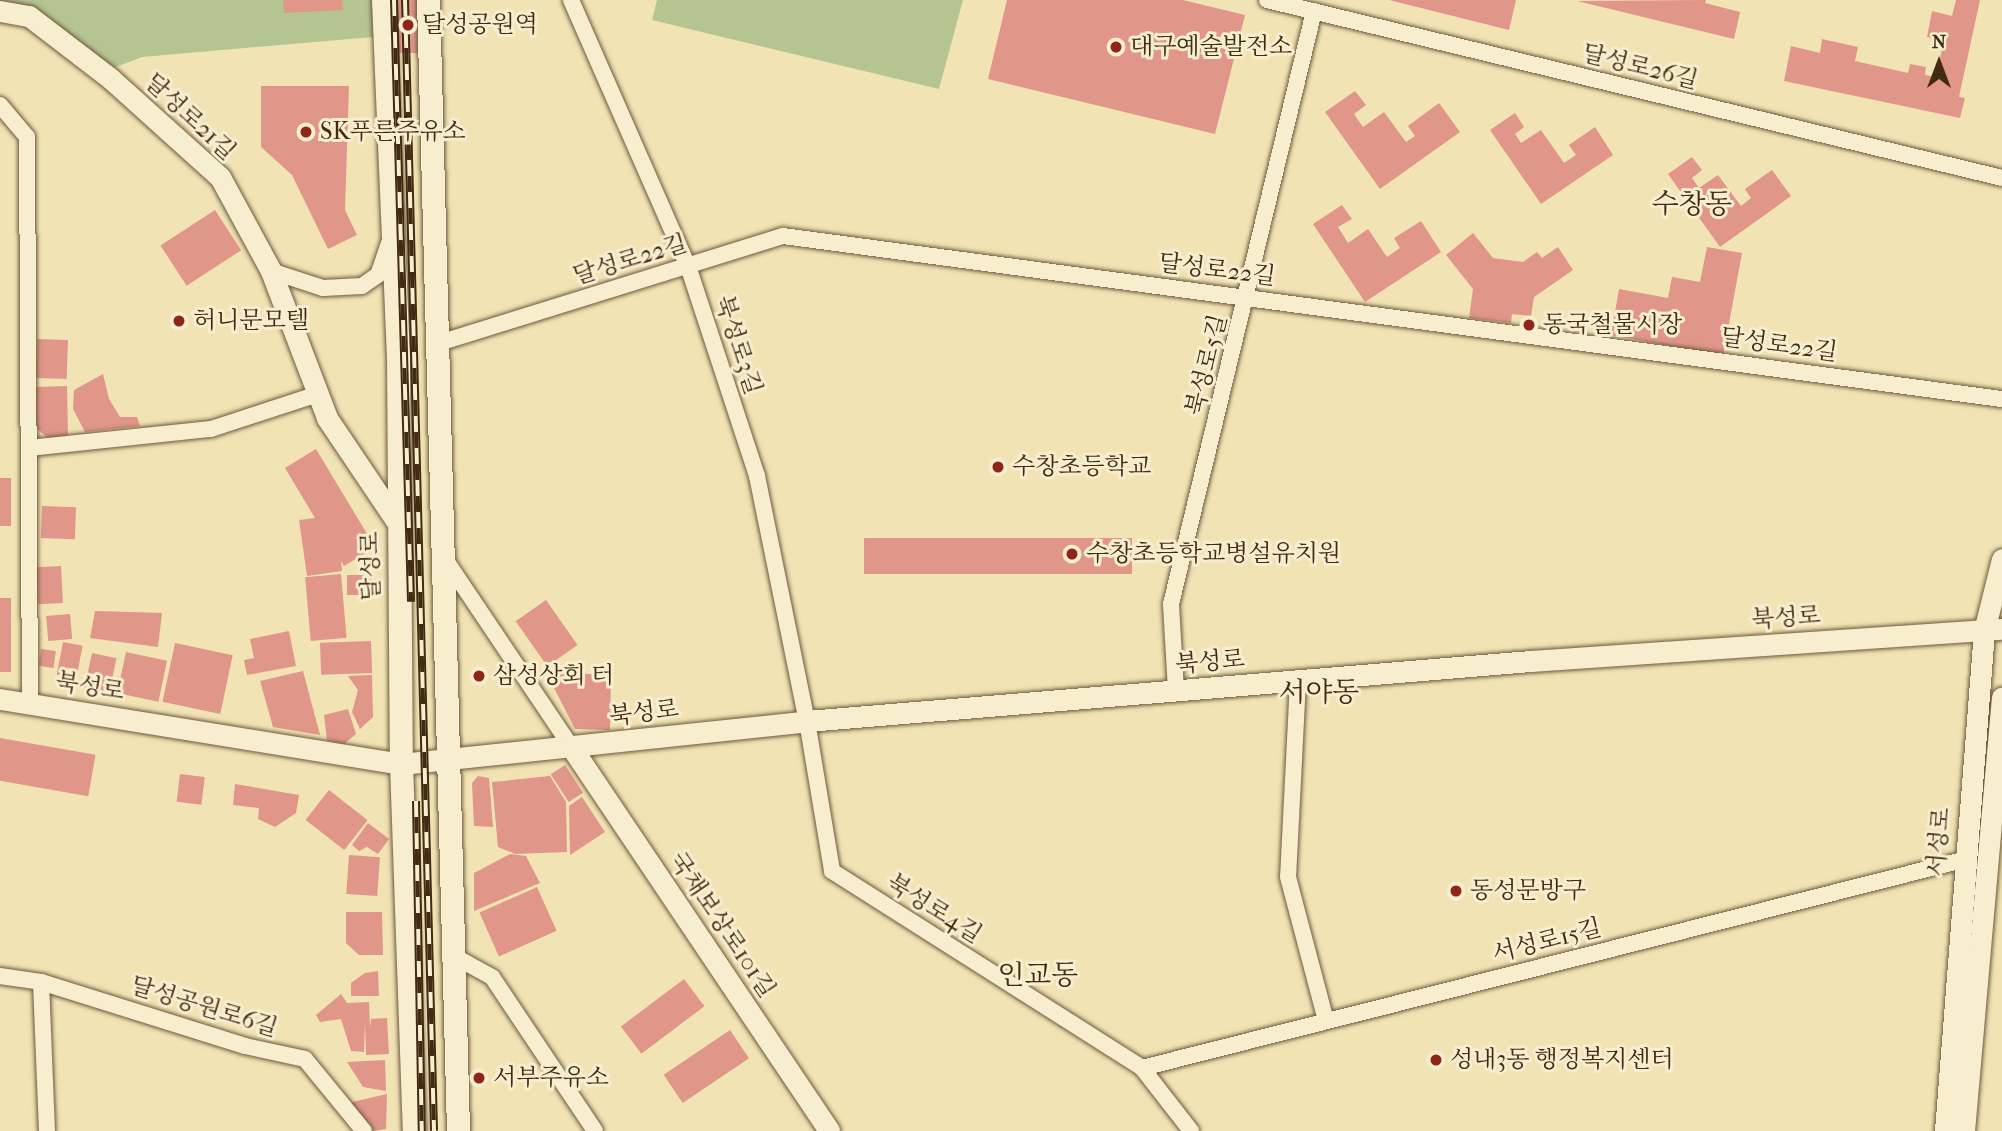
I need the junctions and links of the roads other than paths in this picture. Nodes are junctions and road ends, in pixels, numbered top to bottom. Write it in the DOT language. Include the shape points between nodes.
graph roads {
  1 [pos="383,0"];
  2 [pos="428,0"];
  3 [pos="571,0"];
  4 [pos="1267,0"];
  5 [pos="1304,6"];
  6 [pos="0,11"];
  7 [pos="0,105"];
  8 [pos="2002,178"];
  9 [pos="393,227"];
  10 [pos="688,266"];
  11 [pos="271,271"];
  12 [pos="1247,297"];
  13 [pos="439,343"];
  14 [pos="318,394"];
  15 [pos="2002,400"];
  16 [pos="29,448"];
  17 [pos="397,522"];
  18 [pos="445,559"];
  19 [pos="2002,559"];
  20 [pos="1993,630"];
  21 [pos="1298,681"];
  22 [pos="1176,691"];
  23 [pos="2002,698"];
  24 [pos="0,699"];
  25 [pos="30,704"];
  26 [pos="807,721"];
  27 [pos="572,748"];
  28 [pos="445,760"];
  29 [pos="401,764"];
  30 [pos="1996,859"];
  31 [pos="1964,860"];
  32 [pos="452,955"];
  33 [pos="0,976"];
  34 [pos="41,982"];
  35 [pos="1326,1021"];
  36 [pos="1142,1068"];
  37 [pos="47,1131"];
  38 [pos="364,1131"];
  39 [pos="414,1131"];
  40 [pos="458,1131"];
  41 [pos="595,1131"];
  42 [pos="829,1131"];
  43 [pos="1191,1131"];
  44 [pos="1945,1131"];
  45 [pos="1964,1131"];
  1 -- 9 [label="main road, 달성로"];
  2 -- 13 [label="main road"];
  3 -- 10 [label="street, 북성로3길"];
  4 -- 5 [label="street, 달성로26길"];
  5 -- 8 [label="street, 달성로26길"];
  5 -- 12 [label="street, 북성로5길"];
  6 -- 11 [label="street, 달성로21길" via="29,16 111,79 220,177"];
  7 -- 16 [label="street" via="27,136"];
  9 -- 11 [label="street" via="378,275 362,286 323,288"];
  9 -- 17 [label="main road, 달성로"];
  10 -- 12 [label="street, 달성로22길" via="783,236"];
  10 -- 13 [label="street, 달성로22길"];
  10 -- 26 [label="street, 북성로3길" via="757,476"];
  11 -- 14 [label="street, 달성로21길"];
  12 -- 15 [label="street, 달성로22길"];
  12 -- 22 [label="street, 북성로5길" via="1171,604"];
  13 -- 18 [label="main road"];
  14 -- 16 [label="street" via="211,429"];
  14 -- 17 [label="street, 달성로21길" via="327,418"];
  16 -- 25 [label="street"];
  17 -- 29 [label="main road, 달성로"];
  18 -- 27 [label="street"];
  18 -- 28 [label="main road"];
  19 -- 20 [label="street, 서성로"];
  20 -- 21 [label="street, 북성로"];
  20 -- 31 [label="street, 서성로"];
  21 -- 22 [label="street, 북성로"];
  21 -- 35 [label="street" via="1288,877"];
  22 -- 26 [label="street, 북성로"];
  23 -- 30 [label="street"];
  24 -- 25 [label="street, 북성로"];
  25 -- 29 [label="street, 북성로"];
  26 -- 27 [label="street, 북성로"];
  26 -- 36 [label="street, 북성로4길" via="832,871"];
  27 -- 28 [label="street, 북성로"];
  27 -- 42 [label="street, 국채보상로101길"];
  28 -- 29 [label="street, 북성로"];
  28 -- 32 [label="main road"];
  29 -- 39 [label="main road, 달성로"];
  30 -- 45 [label="street"];
  31 -- 35 [label="street, 서성로15길"];
  31 -- 44 [label="street, 서성로"];
  32 -- 40 [label="main road"];
  32 -- 41 [label="street" via="492,977"];
  33 -- 34 [label="street, 달성공원로6길"];
  34 -- 37 [label="street"];
  34 -- 38 [label="street, 달성공원로6길" via="245,1046 305,1059"];
  35 -- 36 [label="street, 서성로15길"];
  36 -- 43 [label="street, 북성로4길"];
}
